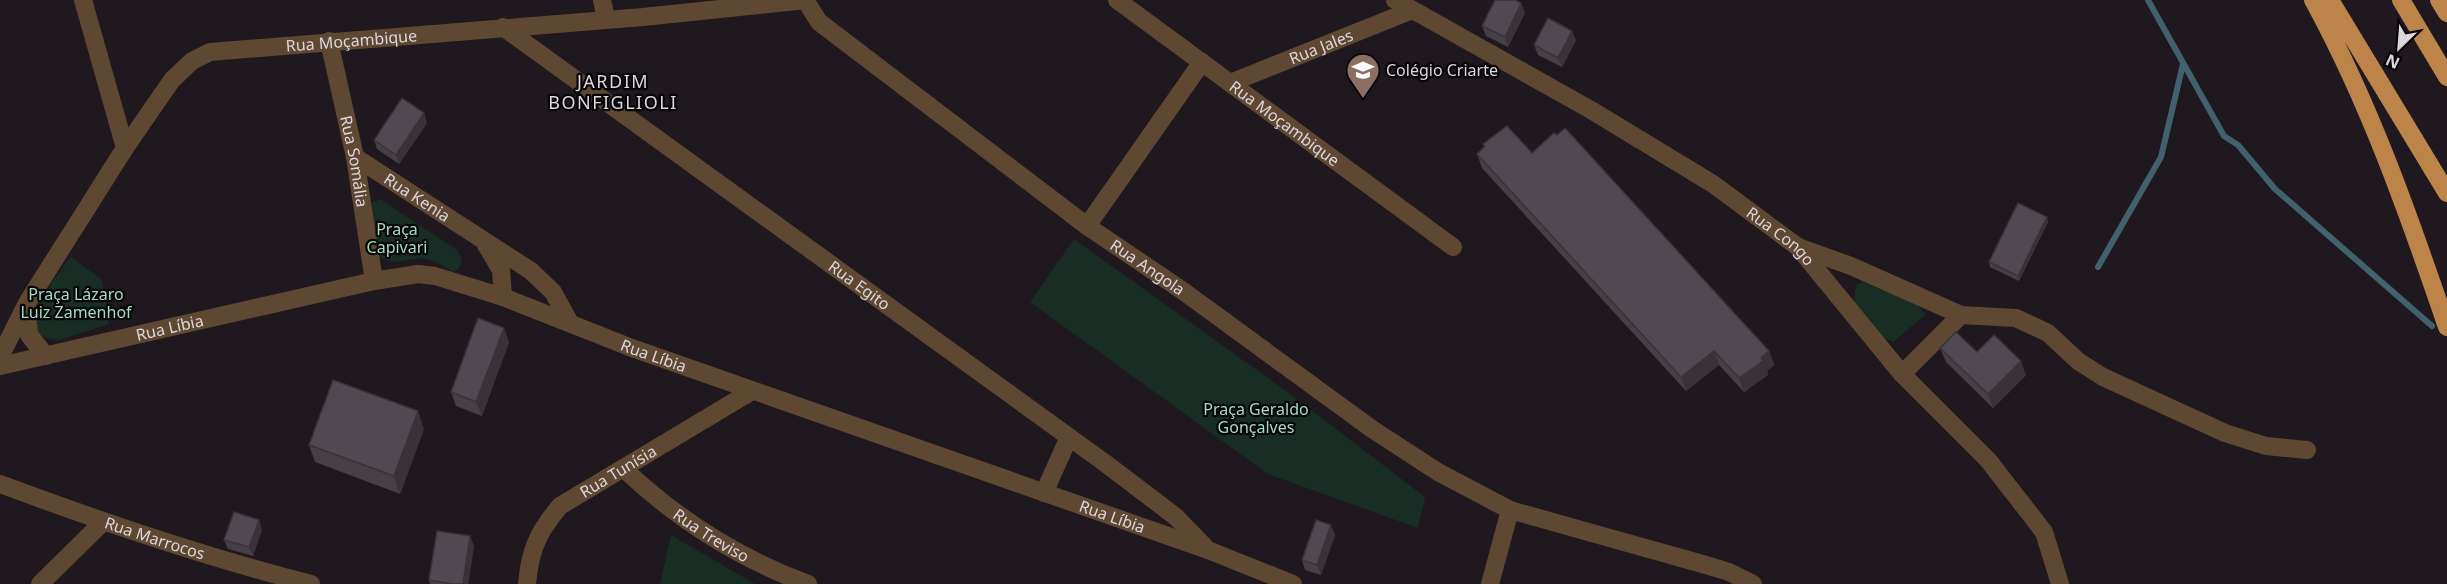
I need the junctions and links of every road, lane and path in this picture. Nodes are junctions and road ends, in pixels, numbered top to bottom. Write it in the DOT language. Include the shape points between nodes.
graph roads {
  1 [pos="83,0"];
  2 [pos="806,0"];
  3 [pos="1117,0"];
  4 [pos="2313,0"];
  5 [pos="2330,0"];
  6 [pos="2401,0"];
  7 [pos="2439,0"];
  8 [pos="762,2"];
  9 [pos="1403,5"];
  10 [pos="604,9"];
  11 [pos="2447,13"];
  12 [pos="503,27"];
  13 [pos="329,41"];
  14 [pos="1202,62"];
  15 [pos="2447,77"];
  16 [pos="1230,83"];
  17 [pos="125,148"];
  18 [pos="355,157"];
  19 [pos="2447,193"];
  20 [pos="1088,226"];
  21 [pos="479,236"];
  22 [pos="1453,247"];
  23 [pos="1798,247"];
  24 [pos="374,281"];
  25 [pos="503,297"];
  26 [pos="27,303"];
  27 [pos="1961,315"];
  28 [pos="569,321"];
  29 [pos="2447,327"];
  30 [pos="46,356"];
  31 [pos="0,357"];
  32 [pos="0,366"];
  33 [pos="1902,374"];
  34 [pos="752,391"];
  35 [pos="1069,437"];
  36 [pos="2307,450"];
  37 [pos="624,469"];
  38 [pos="0,484"];
  39 [pos="1044,493"];
  40 [pos="1510,510"];
  41 [pos="103,522"];
  42 [pos="1208,550"];
  43 [pos="256,578"];
  44 [pos="40,584"];
  45 [pos="311,584"];
  46 [pos="527,584"];
  47 [pos="808,584"];
  48 [pos="1293,584"];
  49 [pos="1490,584"];
  50 [pos="1753,584"];
  51 [pos="2060,584"];
  1 -- 17 [label="street"];
  2 -- 8 [label="street, Rua Moçambique"];
  2 -- 20 [label="street, Rua Angola" via="819,21"];
  3 -- 14 [label="street, Rua Moçambique"];
  4 -- 29 [label="highway" via="2361,98"];
  5 -- 19 [label="highway"];
  6 -- 15 [label="highway"];
  7 -- 11 [label="highway"];
  8 -- 10 [label="street, Rua Moçambique"];
  9 -- 16 [label="street, Rua Jales"];
  9 -- 23 [label="street, Rua Congo" via="1591,110 1713,184"];
  10 -- 12 [label="street, Rua Moçambique"];
  12 -- 13 [label="street, Rua Moçambique"];
  12 -- 35 [label="street, Rua Egito"];
  13 -- 17 [label="street, Rua Moçambique" via="230,49 210,52 192,61 172,80"];
  13 -- 18 [label="street, Rua Somália"];
  14 -- 16 [label="street, Rua Moçambique"];
  14 -- 20 [label="street"];
  16 -- 22 [label="street, Rua Moçambique"];
  17 -- 26 [label="street, Rua Moçambique"];
  18 -- 21 [label="street, Rua Kenia"];
  18 -- 24 [label="street, Rua Somália"];
  20 -- 40 [label="street, Rua Angola" via="1372,429 1438,472"];
  21 -- 25 [label="street, Rua Kenia" via="501,270"];
  21 -- 28 [label="street, Rua Kenia" via="531,271 553,292"];
  23 -- 27 [label="street"];
  23 -- 33 [label="street, Rua Congo"];
  24 -- 25 [label="street, Rua Líbia" via="418,274 435,276"];
  24 -- 30 [label="street, Rua Líbia"];
  25 -- 28 [label="street, Rua Líbia"];
  26 -- 30 [label="street" via="29,335"];
  26 -- 31 [label="street, Rua Moçambique"];
  27 -- 33 [label="street"];
  27 -- 36 [label="street" via="2016,318 2048,333 2078,361 2103,377 2225,434 2266,446"];
  28 -- 34 [label="street, Rua Líbia"];
  30 -- 32 [label="street, Rua Líbia"];
  33 -- 51 [label="street, Rua Congo" via="1988,460 2044,532"];
  34 -- 37 [label="street, Rua Tunísia"];
  34 -- 39 [label="street, Rua Líbia"];
  35 -- 39 [label="street"];
  35 -- 42 [label="street, Rua Egito" via="1176,517"];
  37 -- 46 [label="street, Rua Tunísia" via="554,513 530,556"];
  37 -- 47 [label="street, Rua Treviso" via="660,503 703,533 770,570"];
  38 -- 41 [label="street, Rua Marrocos"];
  39 -- 42 [label="street, Rua Líbia"];
  40 -- 49 [label="street"];
  40 -- 50 [label="street, Rua Angola" via="1706,565"];
  41 -- 43 [label="street, Rua Marrocos"];
  41 -- 44 [label="street"];
  42 -- 48 [label="street, Rua Líbia"];
  43 -- 45 [label="street, Rua Marrocos"];
}
